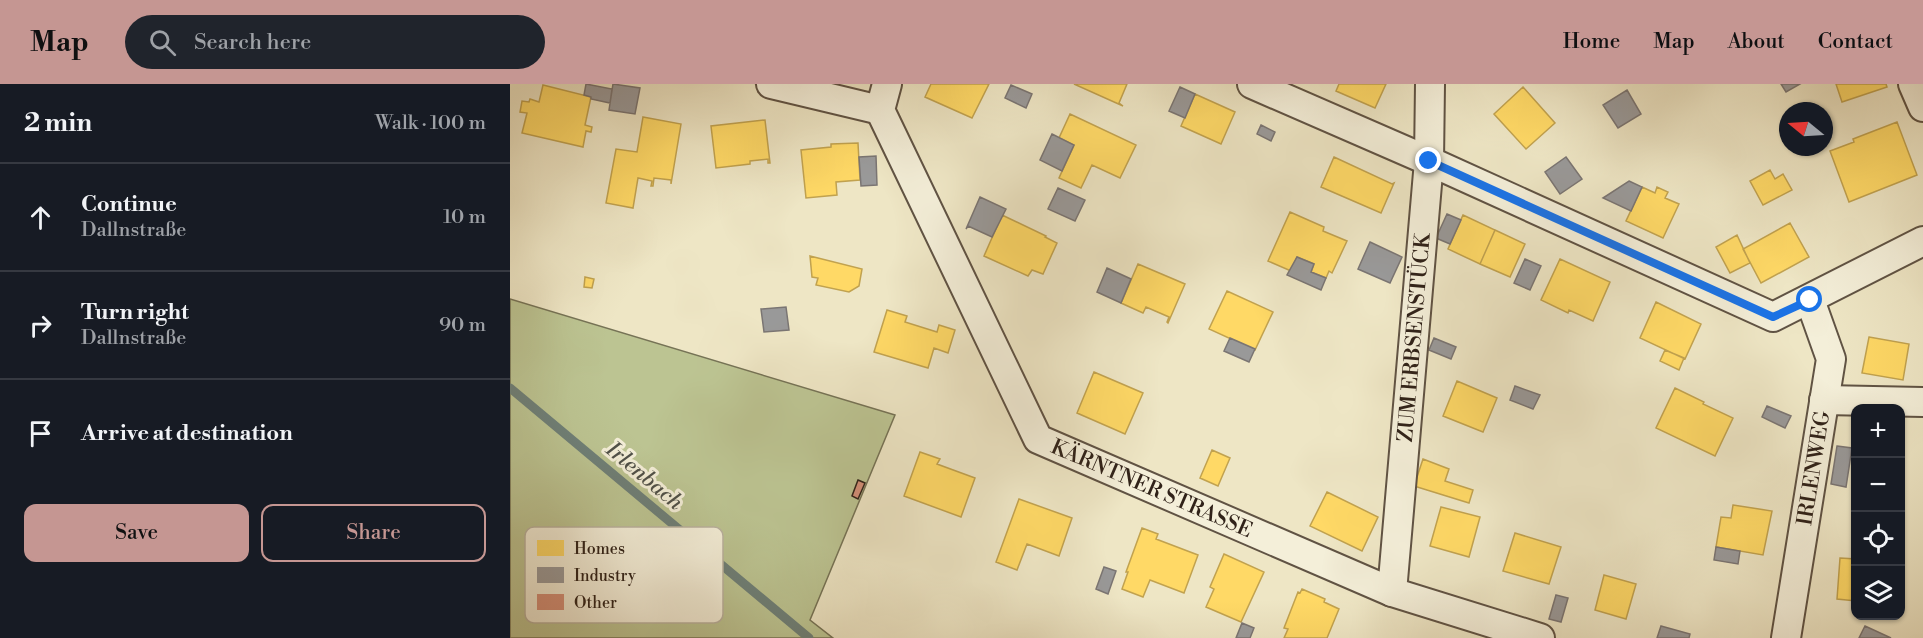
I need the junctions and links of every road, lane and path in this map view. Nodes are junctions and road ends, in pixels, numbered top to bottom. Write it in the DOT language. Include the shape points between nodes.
graph roads {
  1 [pos="771,84"];
  2 [pos="1252,84"];
  3 [pos="1430,84"];
  4 [pos="1913,84"];
  5 [pos="883,97"];
  6 [pos="1923,107"];
  7 [pos="1429,161"];
  8 [pos="1923,240"];
  9 [pos="1810,300"];
  10 [pos="1824,400"];
  11 [pos="1923,402"];
  12 [pos="1392,592"];
  13 [pos="1540,638"];
  14 [pos="1786,638"];
  1 -- 5 [label="street, KÄRNTNER STRASSE"];
  2 -- 7 [label="street"];
  3 -- 7 [label="street, ZUM ERBSENSTÜCK"];
  4 -- 6 [label="street"];
  5 -- 12 [label="street, KÄRNTNER STRASSE" via="1038,439"];
  7 -- 9 [label="street" via="1773,317"];
  7 -- 12 [label="street, ZUM ERBSENSTÜCK"];
  8 -- 9 [label="street"];
  9 -- 10 [label="street, IRLENWEG" via="1831,359"];
  10 -- 11 [label="street"];
  10 -- 14 [label="street, IRLENWEG"];
  12 -- 13 [label="street, KÄRNTNER STRASSE"];
}
